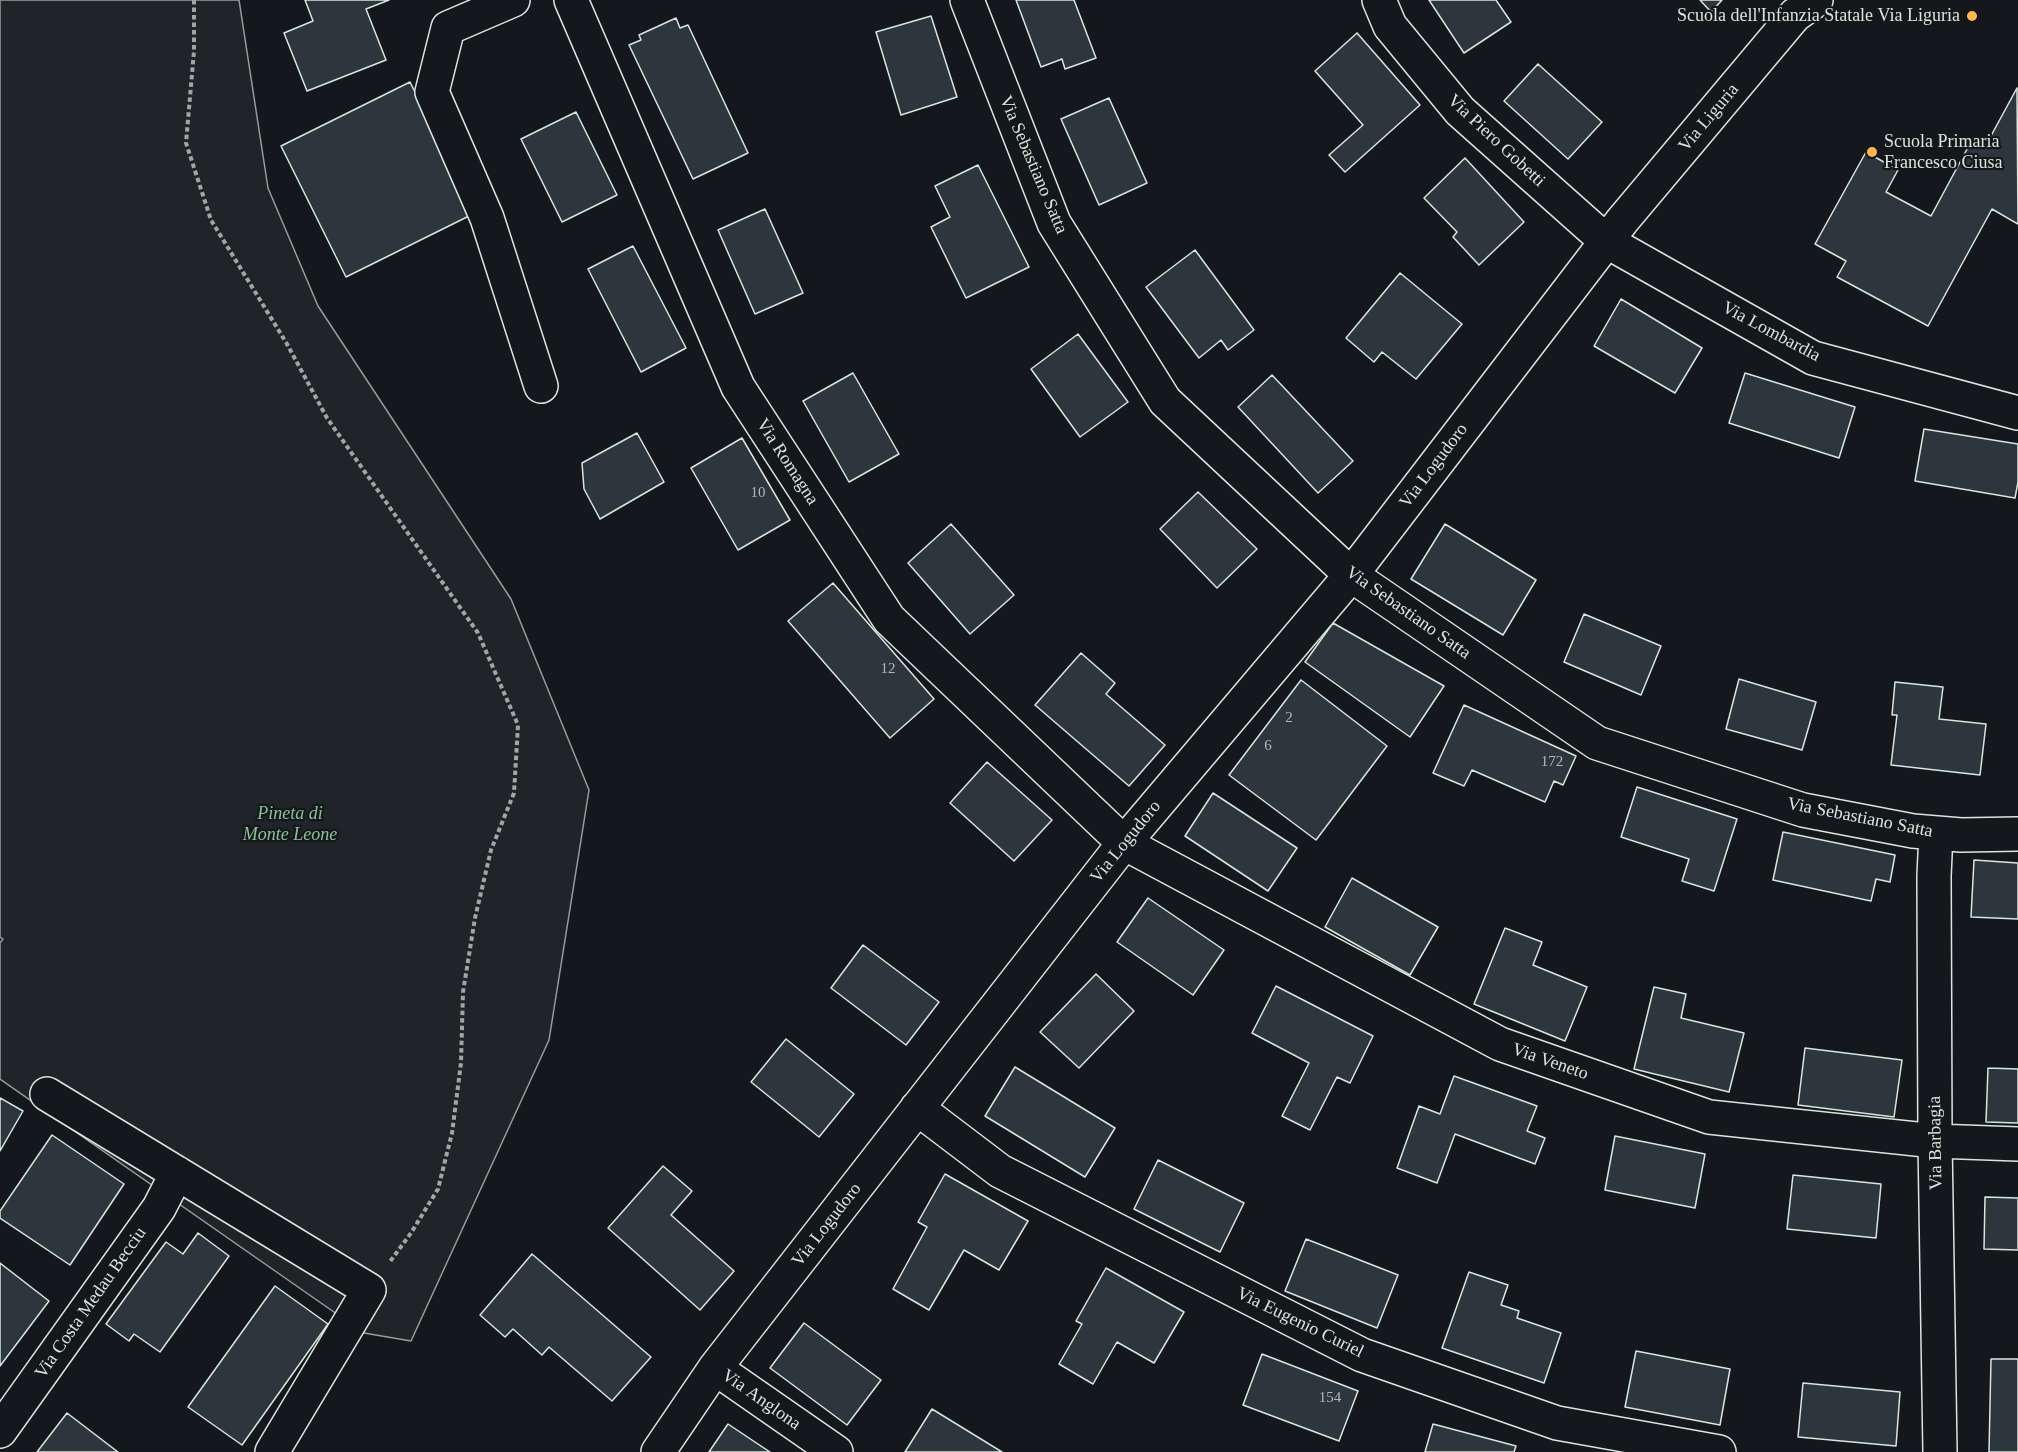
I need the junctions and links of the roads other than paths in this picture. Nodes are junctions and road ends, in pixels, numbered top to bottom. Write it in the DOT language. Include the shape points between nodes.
graph roads {
  1 [pos="513,0"];
  2 [pos="571,0"];
  3 [pos="967,0"];
  4 [pos="1379,0"];
  5 [pos="1816,0"];
  6 [pos="1606,241"];
  7 [pos="541,386"];
  8 [pos="2018,413"];
  9 [pos="1351,575"];
  10 [pos="1936,833"];
  11 [pos="2018,834"];
  12 [pos="1124,843"];
  13 [pos="47,1094"];
  14 [pos="917,1108"];
  15 [pos="1935,1140"];
  16 [pos="2018,1144"];
  17 [pos="177,1173"];
  18 [pos="715,1368"];
  19 [pos="0,1431"];
  20 [pos="272,1452"];
  21 [pos="658,1452"];
  22 [pos="836,1452"];
  23 [pos="1719,1452"];
  24 [pos="1940,1452"];
  1 -- 7 [label="street" via="448,28 432,92 487,218"];
  2 -- 12 [label="street, Via Romagna" via="738,387 889,619"];
  3 -- 9 [label="street, Via Sebastiano Satta" via="1054,223 1165,401"];
  4 -- 6 [label="street, Via Piero Gobetti" via="1390,26 1460,111"];
  5 -- 6 [label="street, Via Liguria" via="1795,15"];
  6 -- 8 [label="street, Via Lombardia" via="1813,358"];
  6 -- 9 [label="street, Via Logudoro"];
  9 -- 10 [label="street, Via Sebastiano Satta" via="1597,743 1803,810"];
  9 -- 12 [label="street, Via Logudoro"];
  10 -- 11 [label="street, Via Sebastiano Satta"];
  10 -- 15 [label="street, Via Barbagia"];
  12 -- 14 [label="street, Via Logudoro"];
  12 -- 15 [label="street, Via Veneto" via="1500,1044 1709,1117"];
  13 -- 17 [label="street"];
  14 -- 18 [label="street, Via Logudoro"];
  14 -- 23 [label="street, Via Eugenio Curiel" via="1000,1171 1362,1355 1557,1423"];
  15 -- 16 [label="street, Via Veneto"];
  15 -- 24 [label="street, Via Barbagia"];
  17 -- 19 [label="street, Via Costa Medau Becciu" via="159,1208"];
  17 -- 20 [label="street" via="369,1290"];
  18 -- 21 [label="street, Via Logudoro"];
  18 -- 22 [label="street, Via Anglona"];
}
